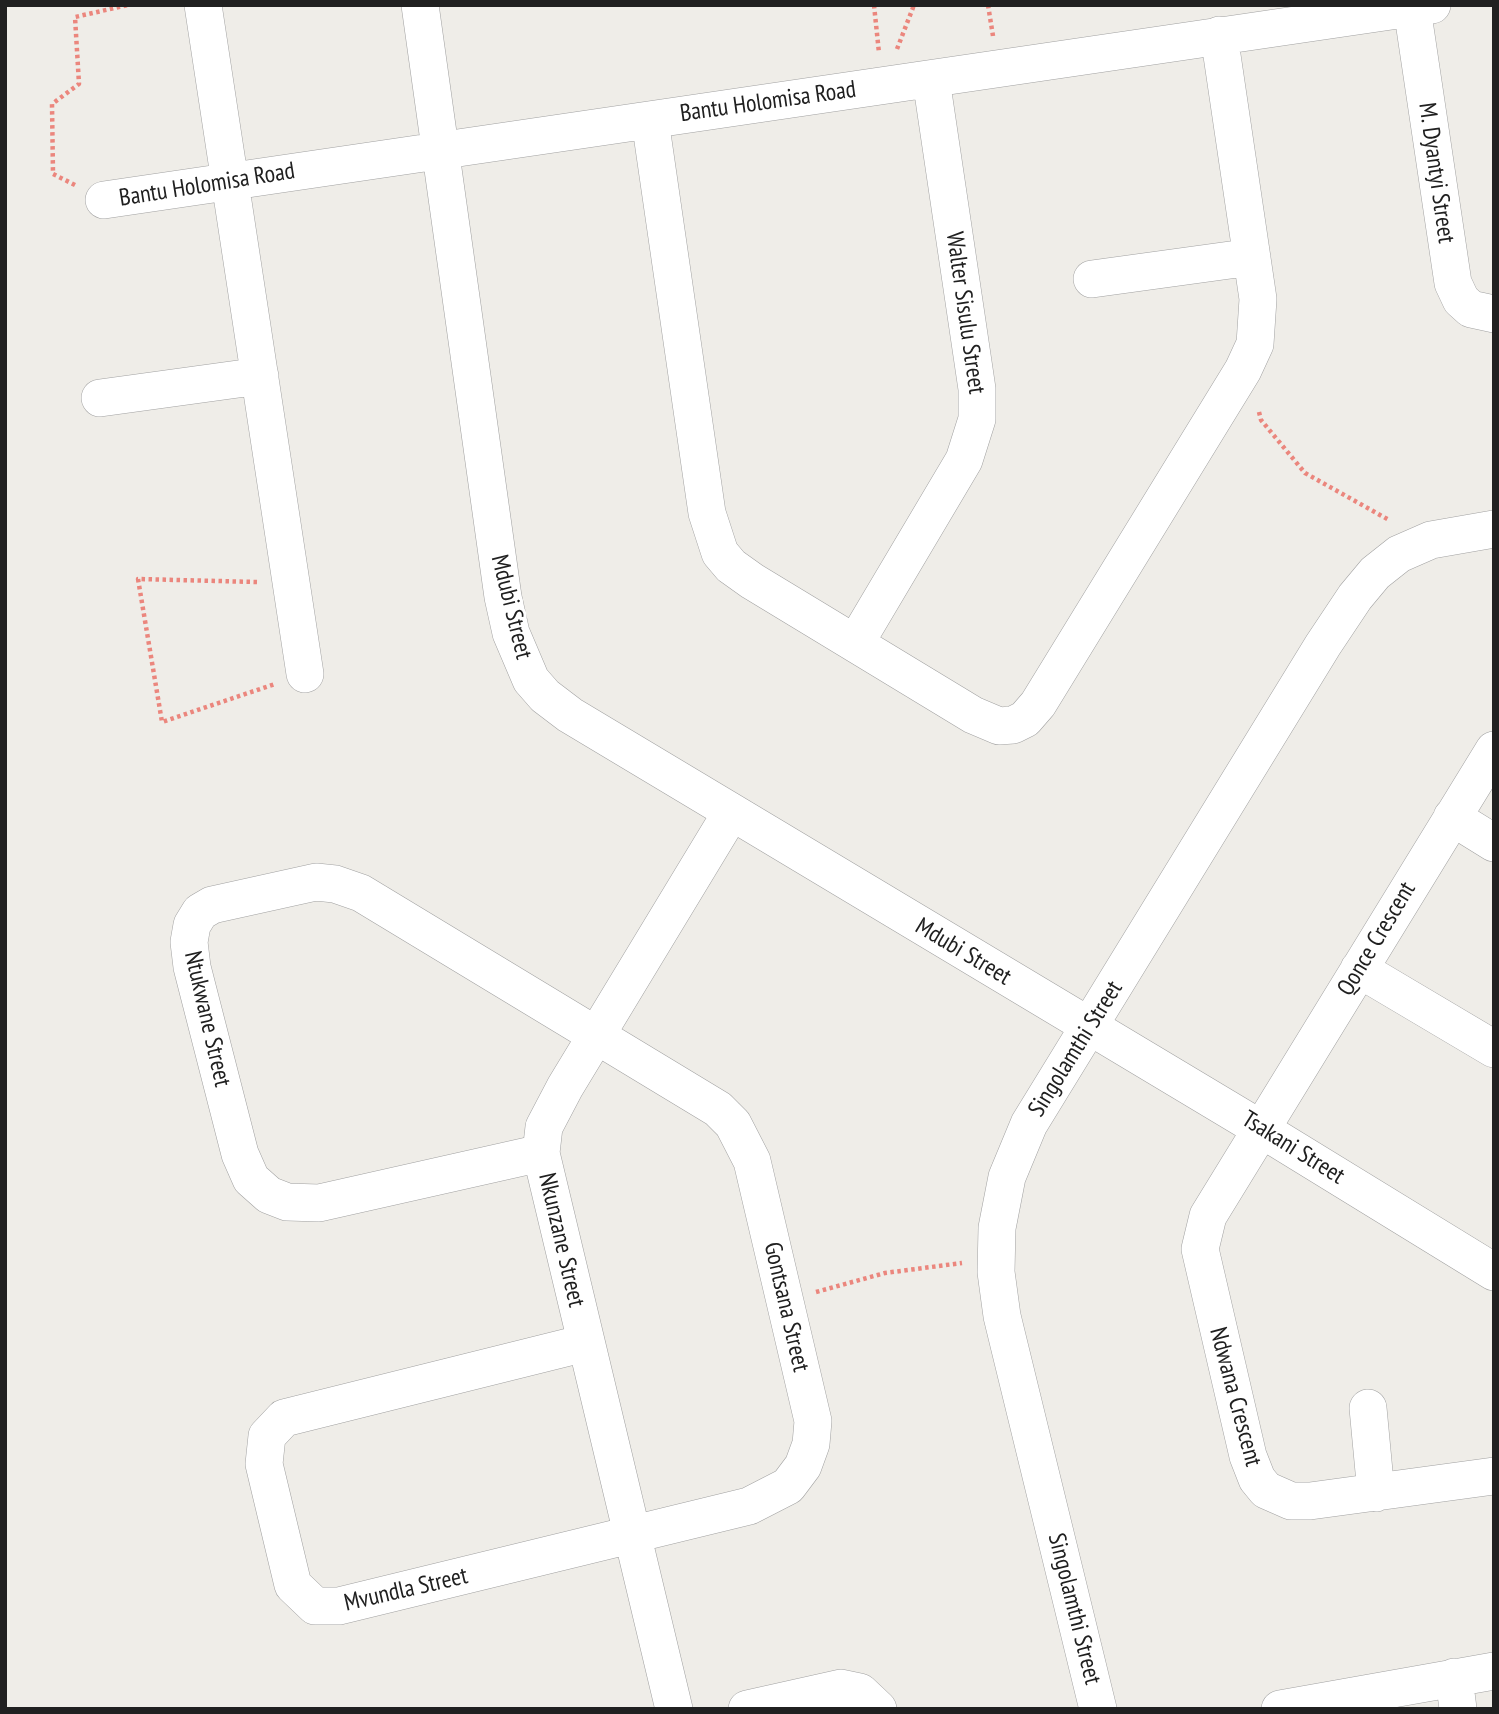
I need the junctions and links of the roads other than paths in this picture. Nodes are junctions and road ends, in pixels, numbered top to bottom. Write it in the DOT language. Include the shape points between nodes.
graph roads {
  1 [pos="204,5"];
  2 [pos="420,5"];
  3 [pos="1422,6"];
  4 [pos="1273,16"];
  5 [pos="1219,35"];
  6 [pos="931,79"];
  7 [pos="650,120"];
  8 [pos="439,150"];
  9 [pos="233,180"];
  10 [pos="104,200"];
  11 [pos="1252,257"];
  12 [pos="1092,279"];
  13 [pos="1494,314"];
  14 [pos="260,376"];
  15 [pos="100,398"];
  16 [pos="1494,529"];
  17 [pos="856,642"];
  18 [pos="305,674"];
  19 [pos="1494,750"];
  20 [pos="731,813"];
  21 [pos="1452,817"];
  22 [pos="1494,843"];
  23 [pos="1359,969"];
  24 [pos="1090,1027"];
  25 [pos="597,1035"];
  26 [pos="1494,1049"];
  27 [pos="1261,1129"];
  28 [pos="541,1153"];
  29 [pos="1494,1272"];
  30 [pos="584,1343"];
  31 [pos="1368,1408"];
  32 [pos="1494,1476"];
  33 [pos="1376,1493"];
  34 [pos="632,1537"];
  35 [pos="1494,1671"];
  36 [pos="1456,1693"];
  37 [pos="674,1709"];
  38 [pos="747,1709"];
  39 [pos="878,1709"];
  40 [pos="1098,1709"];
  41 [pos="1280,1709"];
  1 -- 9 [label="street"];
  2 -- 8 [label="street, Mdubi Street"];
  3 -- 4 [label="street, Bantu Holomisa Road"];
  3 -- 13 [label="street, M. Dyantyi Street" via="1453,283 1471,309"];
  4 -- 5 [label="street, Bantu Holomisa Road"];
  5 -- 6 [label="street, Bantu Holomisa Road"];
  5 -- 11 [label="street"];
  6 -- 7 [label="street, Bantu Holomisa Road"];
  6 -- 17 [label="street, Walter Sisulu Street" via="977,389 977,419 964,460"];
  7 -- 8 [label="street, Bantu Holomisa Road"];
  7 -- 17 [label="street" via="712,535 731,566"];
  8 -- 9 [label="street, Bantu Holomisa Road"];
  8 -- 20 [label="street, Mdubi Street" via="503,597 522,662 545,696 570,715"];
  9 -- 10 [label="street, Bantu Holomisa Road"];
  9 -- 14 [label="street"];
  11 -- 12 [label="street"];
  11 -- 17 [label="street" via="1258,326 1246,363 1025,719 1013,725 990,723"];
  14 -- 15 [label="street"];
  14 -- 18 [label="street"];
  16 -- 24 [label="street, Singolamthi Street" via="1431,540 1399,554 1375,573 1323,645"];
  19 -- 21 [label="street, Qonce Crescent"];
  20 -- 24 [label="street, Mdubi Street"];
  20 -- 25 [label="street, Nkunzane Street"];
  21 -- 22 [label="street"];
  21 -- 23 [label="street, Qonce Crescent"];
  23 -- 26 [label="street"];
  23 -- 27 [label="street, Qonce Crescent"];
  24 -- 27 [label="street, Tsakani Street"];
  24 -- 40 [label="street, Singolamthi Street" via="1030,1124 1007,1177 997,1228 997,1256 1002,1316"];
  25 -- 28 [label="street, Nkunzane Street" via="544,1127"];
  25 -- 28 [label="street, Ntukwane Street" via="361,893 335,884 290,886 212,905 200,912 192,925 192,967 240,1154 251,1179 269,1195 287,1202 319,1203"];
  25 -- 34 [label="street, Gontsana Street" via="718,1110 733,1124 752,1161 813,1421 803,1466 788,1486 760,1502"];
  27 -- 29 [label="street, Tsakani Street"];
  27 -- 33 [label="street, Ndwana Crescent" via="1208,1216 1200,1249 1248,1456 1257,1479 1276,1497 1310,1501"];
  28 -- 30 [label="street, Nkunzane Street"];
  30 -- 34 [label="street, Nkunzane Street"];
  30 -- 34 [label="street, Mvundla Street" via="284,1418 267,1436 264,1464 293,1585 316,1606 340,1606"];
  31 -- 33 [label="street"];
  32 -- 33 [label="street, Ndwana Crescent"];
  34 -- 37 [label="street, Nkunzane Street"];
  35 -- 36 [label="street"];
  36 -- 41 [label="street"];
  38 -- 39 [label="street" via="841,1688 860,1692"];
}
